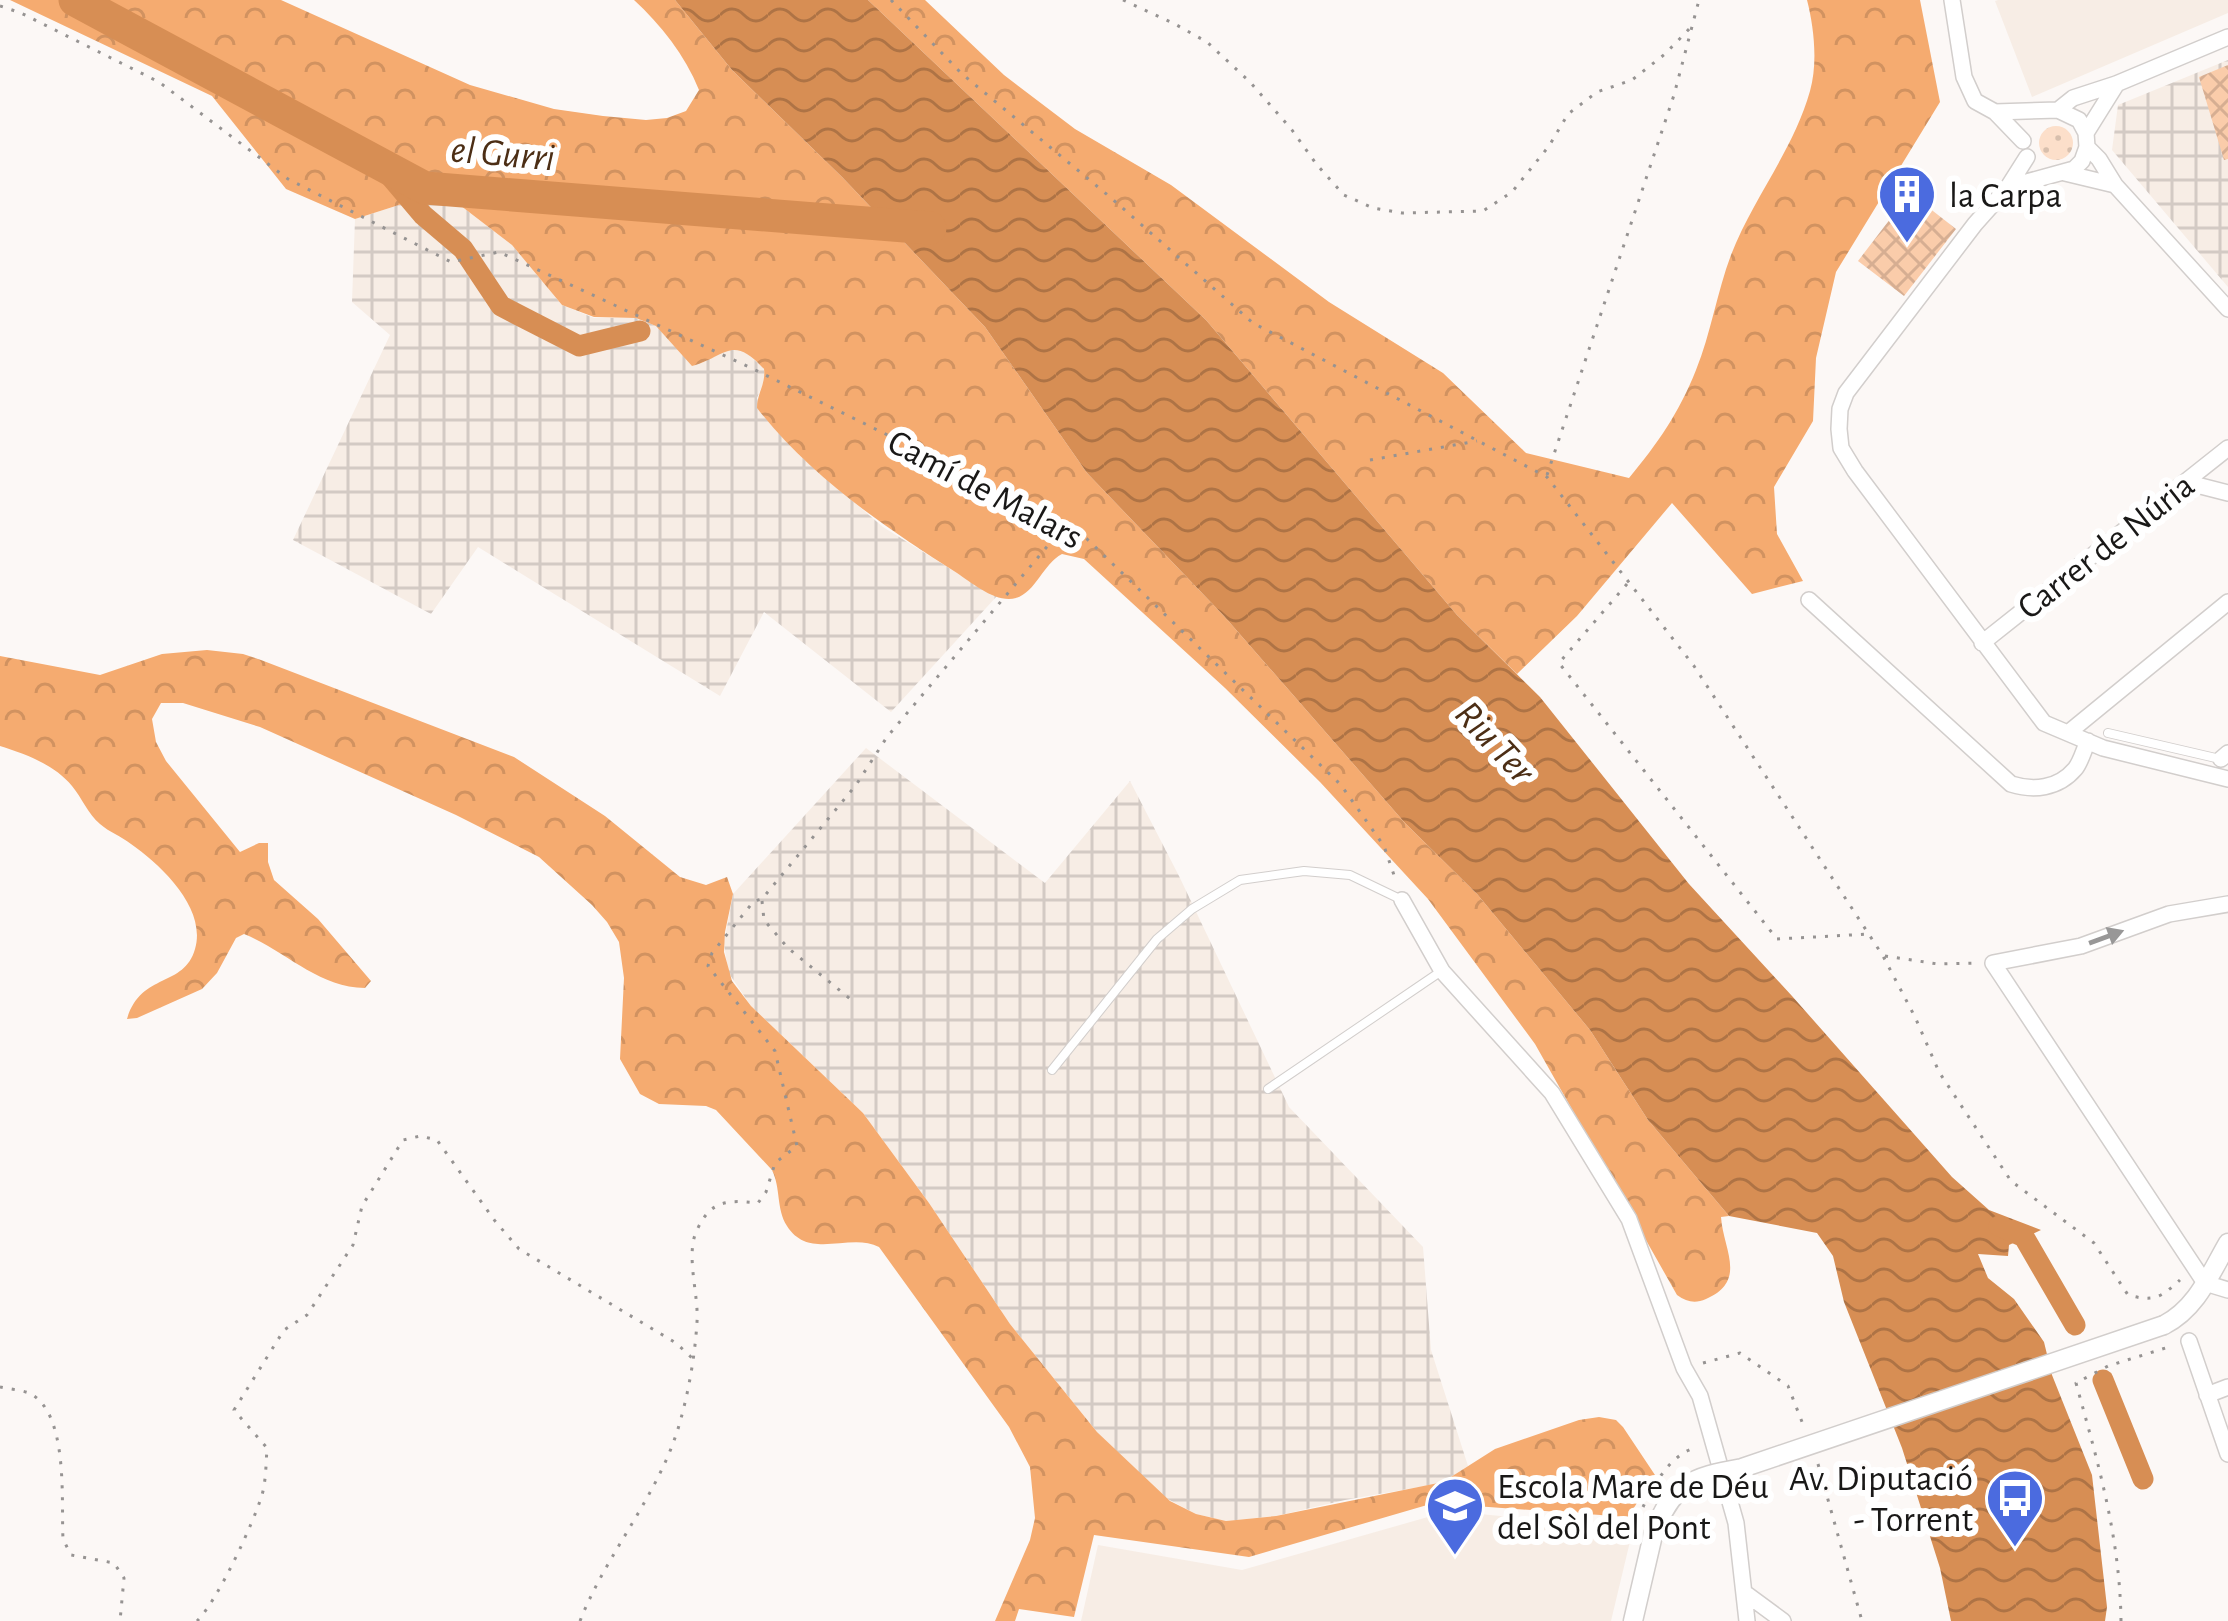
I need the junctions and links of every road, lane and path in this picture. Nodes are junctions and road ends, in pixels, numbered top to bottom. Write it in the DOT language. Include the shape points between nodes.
graph roads {
  1 [pos="891,0"];
  2 [pos="1123,0"];
  3 [pos="1700,0"];
  4 [pos="1952,0"];
  5 [pos="0,6"];
  6 [pos="1694,24"];
  7 [pos="2228,37"];
  8 [pos="2116,84"];
  9 [pos="2050,111"];
  10 [pos="1995,112"];
  11 [pos="2087,140"];
  12 [pos="2025,149"];
  13 [pos="2058,173"];
  14 [pos="2115,185"];
  15 [pos="2008,187"];
  16 [pos="2228,309"];
  17 [pos="1479,441"];
  18 [pos="2228,448"];
  19 [pos="1370,460"];
  20 [pos="1546,477"];
  21 [pos="2185,482"];
  22 [pos="2228,493"];
  23 [pos="1067,523"];
  24 [pos="1628,583"];
  25 [pos="1809,600"];
  26 [pos="2228,602"];
  27 [pos="1982,643"];
  28 [pos="2068,733"];
  29 [pos="2108,733"];
  30 [pos="2089,741"];
  31 [pos="2224,756"];
  32 [pos="2228,779"];
  33 [pos="762,899"];
  34 [pos="1402,900"];
  35 [pos="2228,904"];
  36 [pos="1869,934"];
  37 [pos="1883,956"];
  38 [pos="1993,963"];
  39 [pos="1442,970"];
  40 [pos="854,1002"];
  41 [pos="1052,1070"];
  42 [pos="1268,1089"];
  43 [pos="2228,1244"];
  44 [pos="2200,1276"];
  45 [pos="2228,1290"];
  46 [pos="2189,1341"];
  47 [pos="693,1360"];
  48 [pos="0,1387"];
  49 [pos="2228,1387"];
  50 [pos="2206,1395"];
  51 [pos="1684,1451"];
  52 [pos="2228,1454"];
  53 [pos="1654,1484"];
  54 [pos="1745,1593"];
  55 [pos="119,1621"];
  56 [pos="197,1621"];
  57 [pos="580,1621"];
  58 [pos="1633,1621"];
  59 [pos="1747,1621"];
  60 [pos="1784,1621"];
  61 [pos="2121,1621"];
  1 -- 17 [label="path" via="961,73 1253,323"];
  2 -- 6 [label="path" via="1207,42 1344,195 1402,212 1483,211 1498,202 1568,114 1631,80"];
  3 -- 6 [label="path"];
  4 -- 10 [label="street" via="1964,77 1975,101"];
  5 -- 23 [label="path, Camí de Malars" via="159,82 288,178 451,262 499,252"];
  6 -- 20 [label="path"];
  7 -- 8 [label="street"];
  8 -- 9 [label="street"];
  8 -- 11 [label="street"];
  9 -- 10 [label="street"];
  9 -- 11 [label="street" via="2072,115"];
  9 -- 12 [label="street" via="2031,122"];
  10 -- 12 [label="street"];
  11 -- 13 [label="street" via="2082,161"];
  11 -- 14 [label="street"];
  12 -- 13 [label="street" via="2035,167"];
  12 -- 15 [label="street"];
  13 -- 14 [label="street"];
  13 -- 15 [label="street"];
  14 -- 16 [label="street"];
  15 -- 27 [label="street" via="1854,379 1840,410 1841,448 1855,471"];
  17 -- 19 [label="path"];
  17 -- 20 [label="path"];
  18 -- 21 [label="street, Carrer de Núria"];
  20 -- 24 [label="path"];
  21 -- 22 [label="street"];
  21 -- 27 [label="street, Carrer de Núria"];
  23 -- 33 [label="path"];
  23 -- 34 [label="path, Camí de Malars" via="1340,785 1384,846"];
  24 -- 36 [label="path" via="1694,666"];
  24 -- 36 [label="path" via="1559,663 1778,939"];
  25 -- 30 [label="street" via="2011,784 2050,786 2074,770"];
  26 -- 28 [label="street"];
  27 -- 28 [label="street" via="2044,723"];
  28 -- 30 [label="street"];
  29 -- 31 [label="lane"];
  30 -- 32 [label="street"];
  33 -- 40 [label="path" via="764,920 788,948"];
  33 -- 47 [label="path" via="708,966 775,1051 796,1146 775,1163 758,1202 728,1200 695,1232"];
  34 -- 39 [label="street"];
  34 -- 41 [label="lane" via="1350,875 1304,871 1240,880 1157,939"];
  38 -- 35 [label="street, one-way"];
  36 -- 37 [label="path"];
  37 -- 38 [label="path"];
  37 -- 44 [label="path" via="1939,1072 2011,1181 2093,1244 2128,1295 2148,1301"];
  38 -- 44 [label="street"];
  39 -- 42 [label="lane"];
  39 -- 54 [label="street" via="1552,1093 1629,1219 1700,1396 1736,1523"];
  43 -- 44 [label="street"];
  44 -- 45 [label="street"];
  44 -- 58 [label="street, bridge" via="2192,1305 2164,1325 1694,1478 1662,1511"];
  46 -- 50 [label="street"];
  46 -- 61 [label="path" via="2076,1383 2111,1511"];
  47 -- 56 [label="path" via="676,1342 519,1249 437,1139 403,1140 362,1206 353,1245 307,1315 284,1330 234,1410 267,1448 264,1491"];
  47 -- 57 [label="path" via="664,1464"];
  48 -- 55 [label="path" via="49,1410 63,1539 71,1555 114,1563 124,1578"];
  49 -- 50 [label="street"];
  50 -- 52 [label="street"];
  51 -- 53 [label="path"];
  54 -- 59 [label="street"];
  54 -- 60 [label="street"];
}
